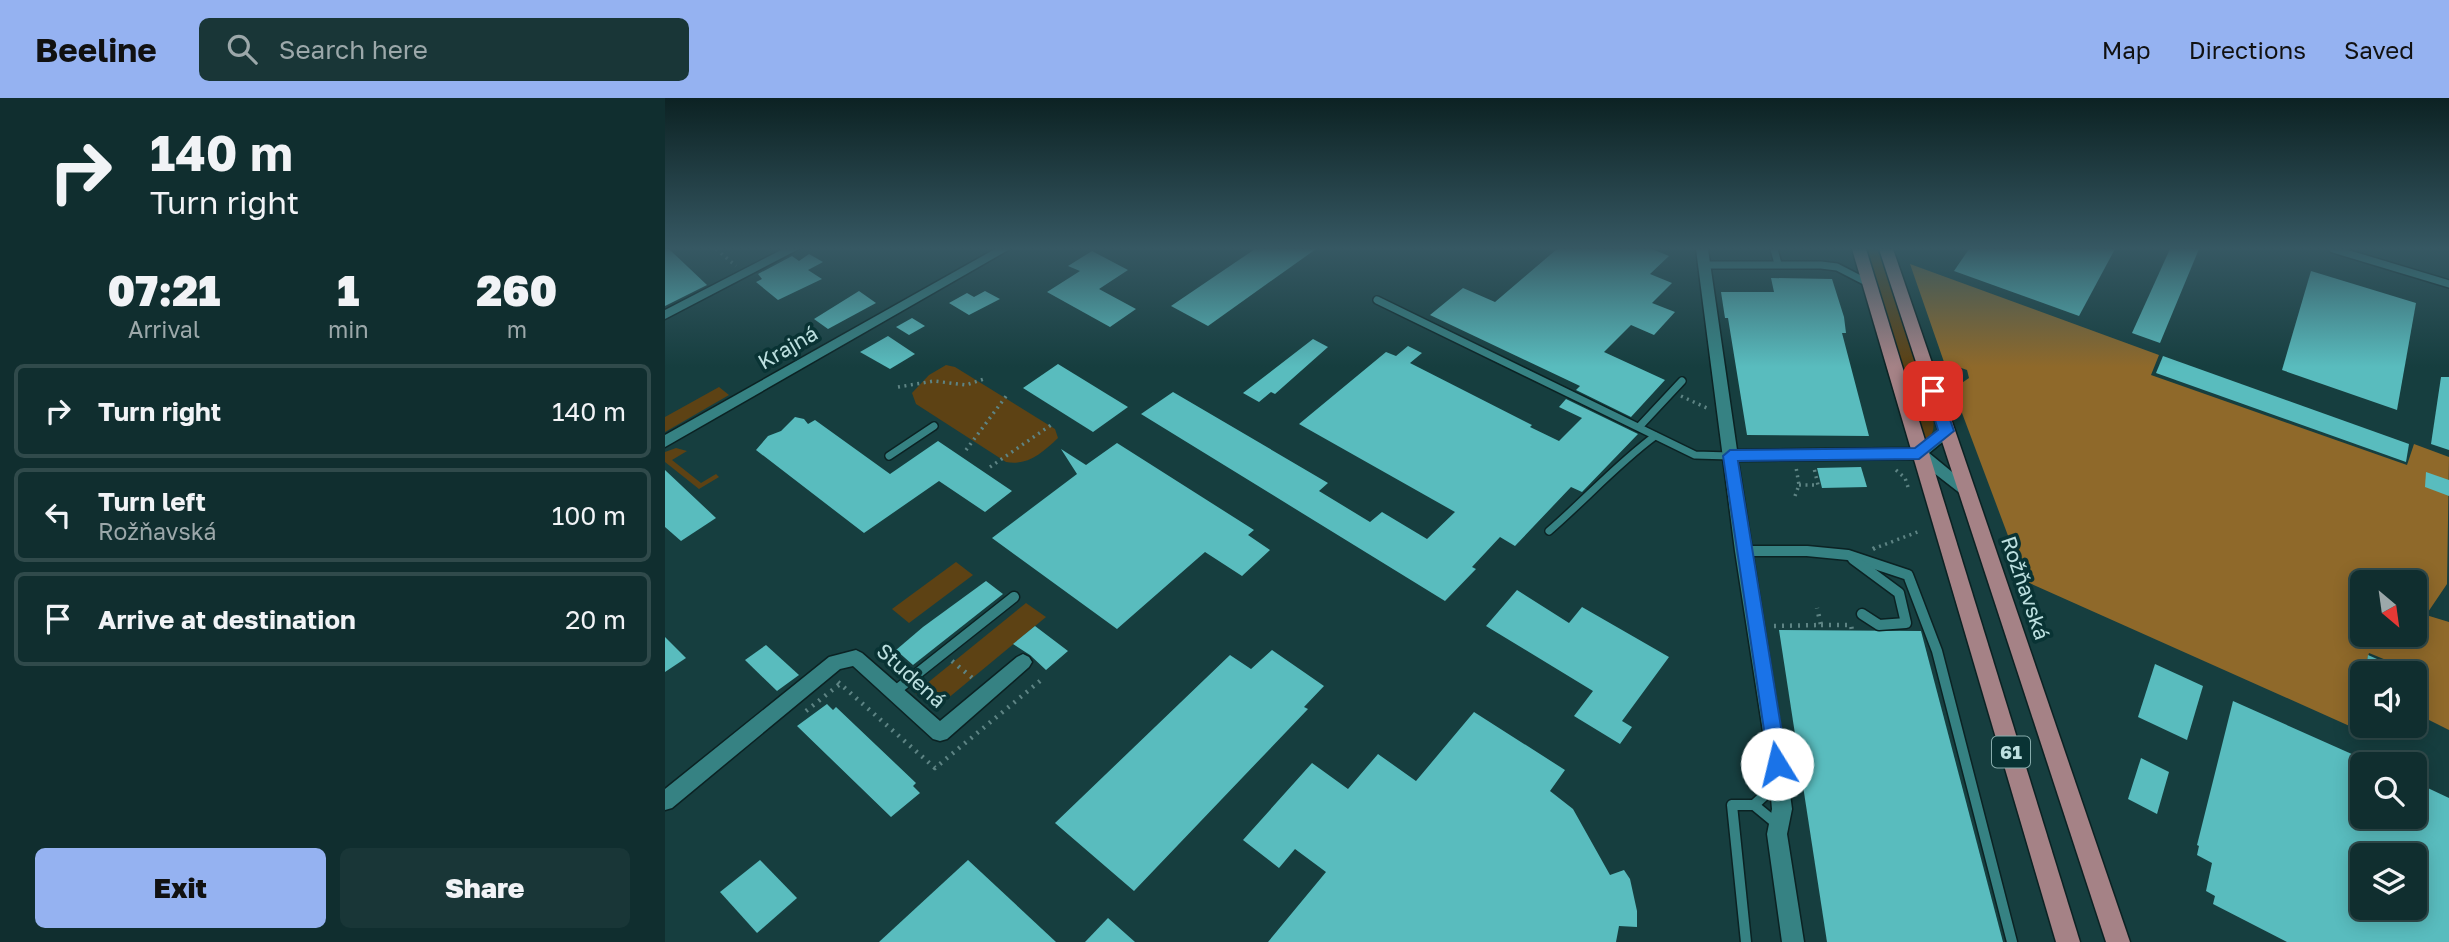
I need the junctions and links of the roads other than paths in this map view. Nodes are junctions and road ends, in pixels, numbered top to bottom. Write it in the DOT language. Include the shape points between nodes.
graph roads {
  1 [pos="717,288"];
  2 [pos="935,288"];
  3 [pos="1707,288"];
  4 [pos="1870,288"];
  5 [pos="1899,288"];
  6 [pos="1377,300"];
  7 [pos="666,315"];
  8 [pos="1682,381"];
  9 [pos="934,426"];
  10 [pos="1639,427"];
  11 [pos="1946,431"];
  12 [pos="1654,436"];
  13 [pos="665,442"];
  14 [pos="1919,453"];
  15 [pos="889,456"];
  16 [pos="1730,456"];
  17 [pos="1966,491"];
  18 [pos="1549,531"];
  19 [pos="1742,551"];
  20 [pos="1852,556"];
  21 [pos="1014,597"];
  22 [pos="1862,614"];
  23 [pos="1023,662"];
  24 [pos="894,692"];
  25 [pos="1777,764"];
  26 [pos="665,801"];
  27 [pos="1754,805"];
  28 [pos="1779,826"];
  29 [pos="1746,942"];
  30 [pos="1793,942"];
  31 [pos="2013,942"];
  32 [pos="2068,942"];
  33 [pos="2118,942"];
  1 -- 7 [label="street"];
  2 -- 13 [label="street, Krajná"];
  3 -- 16 [label="street"];
  4 -- 14 [label="main road, 61"];
  5 -- 11 [label="main road, Rožňavská / 61"];
  6 -- 10 [label="lane"];
  8 -- 10 [label="lane"];
  9 -- 15 [label="lane"];
  10 -- 12 [label="lane"];
  11 -- 14 [label="street"];
  11 -- 17 [label="main road, Rožňavská / 61"];
  12 -- 16 [label="lane" via="1695,455"];
  12 -- 18 [label="lane"];
  14 -- 16 [label="street"];
  14 -- 17 [label="street"];
  14 -- 32 [label="main road, 61"];
  16 -- 19 [label="street"];
  17 -- 33 [label="main road, Rožňavská / 61"];
  19 -- 20 [label="lane"];
  19 -- 25 [label="street"];
  20 -- 22 [label="lane" via="1899,593 1906,623 1879,625"];
  20 -- 31 [label="lane" via="1908,575 1937,651"];
  21 -- 24 [label="lane"];
  23 -- 24 [label="street, Studená" via="940,733"];
  24 -- 26 [label="street, Studená" via="856,658 835,662"];
  25 -- 27 [label="lane" via="1768,792"];
  25 -- 28 [label="street" via="1782,809"];
  27 -- 28 [label="lane"];
  27 -- 29 [label="lane" via="1732,805"];
  28 -- 30 [label="street"];
}
